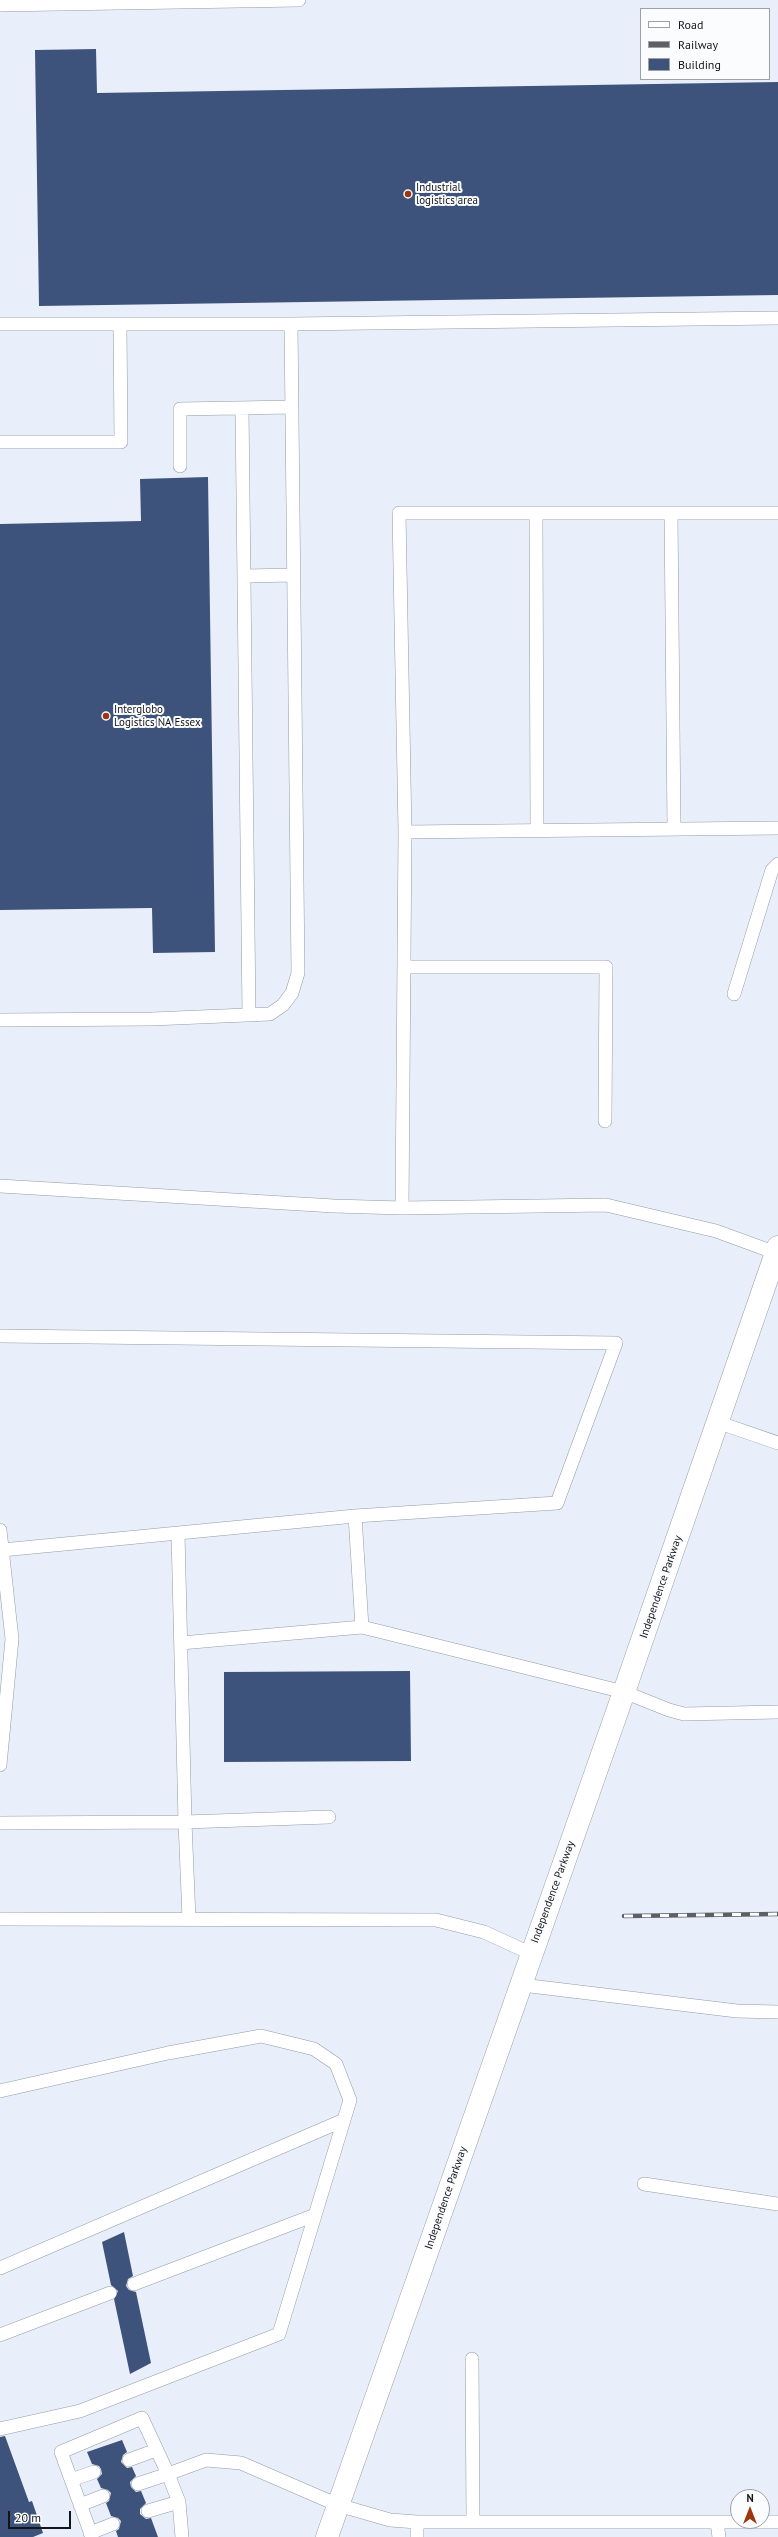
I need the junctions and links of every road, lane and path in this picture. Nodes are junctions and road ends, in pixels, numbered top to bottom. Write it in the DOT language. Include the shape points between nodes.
graph roads {
  1 [pos="299,0"];
  2 [pos="0,5"];
  3 [pos="778,318"];
  4 [pos="0,324"];
  5 [pos="120,324"];
  6 [pos="290,324"];
  7 [pos="292,407"];
  8 [pos="242,408"];
  9 [pos="0,442"];
  10 [pos="180,466"];
  11 [pos="536,513"];
  12 [pos="671,513"];
  13 [pos="778,513"];
  14 [pos="244,576"];
  15 [pos="294,576"];
  16 [pos="778,828"];
  17 [pos="674,829"];
  18 [pos="538,831"];
  19 [pos="405,832"];
  20 [pos="778,864"];
  21 [pos="404,967"];
  22 [pos="734,994"];
  23 [pos="249,1015"];
  24 [pos="0,1020"];
  25 [pos="606,1121"];
  26 [pos="0,1186"];
  27 [pos="402,1208"];
  28 [pos="777,1250"];
  29 [pos="0,1336"];
  30 [pos="717,1422"];
  31 [pos="778,1443"];
  32 [pos="356,1516"];
  33 [pos="0,1530"];
  34 [pos="178,1533"];
  35 [pos="2,1550"];
  36 [pos="362,1627"];
  37 [pos="181,1643"];
  38 [pos="624,1692"];
  39 [pos="778,1712"];
  40 [pos="0,1765"];
  41 [pos="329,1818"];
  42 [pos="186,1822"];
  43 [pos="0,1823"];
  44 [pos="0,1919"];
  45 [pos="188,1919"];
  46 [pos="532,1954"];
  47 [pos="522,1985"];
  48 [pos="778,2012"];
  49 [pos="0,2091"];
  50 [pos="344,2120"];
  51 [pos="644,2184"];
  52 [pos="778,2204"];
  53 [pos="315,2215"];
  54 [pos="0,2268"];
  55 [pos="134,2284"];
  56 [pos="110,2293"];
  57 [pos="0,2335"];
  58 [pos="472,2359"];
  59 [pos="0,2429"];
  60 [pos="156,2450"];
  61 [pos="129,2460"];
  62 [pos="94,2472"];
  63 [pos="168,2474"];
  64 [pos="71,2480"];
  65 [pos="138,2484"];
  66 [pos="103,2496"];
  67 [pos="179,2502"];
  68 [pos="80,2505"];
  69 [pos="338,2505"];
  70 [pos="148,2511"];
  71 [pos="417,2522"];
  72 [pos="473,2522"];
  73 [pos="717,2522"];
  74 [pos="778,2522"];
  75 [pos="114,2524"];
  76 [pos="91,2535"];
  77 [pos="182,2537"];
  78 [pos="327,2537"];
  79 [pos="417,2537"];
  80 [pos="719,2537"];
  1 -- 2 [label="lane"];
  3 -- 6 [label="lane"];
  4 -- 5 [label="lane"];
  5 -- 6 [label="lane"];
  5 -- 9 [label="lane" via="121,442"];
  6 -- 7 [label="lane"];
  7 -- 8 [label="lane"];
  7 -- 15 [label="lane"];
  8 -- 10 [label="lane" via="180,409"];
  8 -- 14 [label="lane"];
  11 -- 12 [label="lane"];
  11 -- 18 [label="lane"];
  11 -- 19 [label="lane" via="399,513"];
  12 -- 13 [label="lane"];
  12 -- 17 [label="lane"];
  14 -- 15 [label="lane"];
  14 -- 23 [label="lane"];
  15 -- 23 [label="lane" via="298,973 292,993 283,1005 270,1014"];
  16 -- 17 [label="lane"];
  17 -- 18 [label="lane"];
  18 -- 19 [label="lane"];
  19 -- 21 [label="lane"];
  20 -- 22 [label="lane" via="772,870"];
  21 -- 25 [label="lane" via="606,967"];
  21 -- 27 [label="lane"];
  23 -- 24 [label="lane" via="152,1019"];
  26 -- 27 [label="lane"];
  27 -- 28 [label="lane" via="606,1205 716,1231"];
  28 -- 30 [label="main road, Independence Parkway"];
  29 -- 32 [label="lane" via="616,1343 557,1503"];
  30 -- 31 [label="lane"];
  30 -- 38 [label="main road, Independence Parkway"];
  32 -- 34 [label="lane"];
  32 -- 36 [label="lane"];
  33 -- 35 [label="lane"];
  34 -- 35 [label="lane"];
  34 -- 37 [label="lane"];
  35 -- 40 [label="lane" via="12,1639"];
  36 -- 37 [label="lane"];
  36 -- 38 [label="lane"];
  37 -- 42 [label="lane"];
  38 -- 39 [label="lane" via="684,1714"];
  38 -- 46 [label="main road, Independence Parkway"];
  41 -- 42 [label="lane"];
  42 -- 43 [label="lane"];
  42 -- 45 [label="lane"];
  44 -- 45 [label="lane"];
  45 -- 46 [label="lane" via="436,1920 484,1932"];
  46 -- 47 [label="main road, Independence Parkway"];
  47 -- 48 [label="lane" via="737,2011"];
  47 -- 69 [label="main road, Independence Parkway"];
  49 -- 50 [label="lane" via="168,2053 260,2036 314,2049 336,2064 350,2100"];
  50 -- 53 [label="lane"];
  50 -- 54 [label="lane"];
  51 -- 52 [label="lane"];
  53 -- 55 [label="lane"];
  53 -- 59 [label="lane" via="279,2334 80,2411"];
  56 -- 57 [label="lane"];
  58 -- 72 [label="lane"];
  60 -- 61 [label="lane"];
  60 -- 63 [label="lane"];
  60 -- 64 [label="lane" via="142,2418 61,2452"];
  62 -- 64 [label="lane"];
  63 -- 65 [label="lane"];
  63 -- 67 [label="lane"];
  63 -- 69 [label="lane" via="206,2460 241,2463"];
  64 -- 68 [label="lane"];
  66 -- 68 [label="lane"];
  67 -- 70 [label="lane"];
  67 -- 77 [label="lane"];
  68 -- 76 [label="lane"];
  69 -- 71 [label="lane" via="390,2520"];
  69 -- 78 [label="main road, Independence Parkway"];
  71 -- 72 [label="lane"];
  71 -- 79 [label="lane"];
  72 -- 73 [label="lane"];
  73 -- 74 [label="lane"];
  73 -- 80 [label="lane"];
  75 -- 76 [label="lane"];
}
